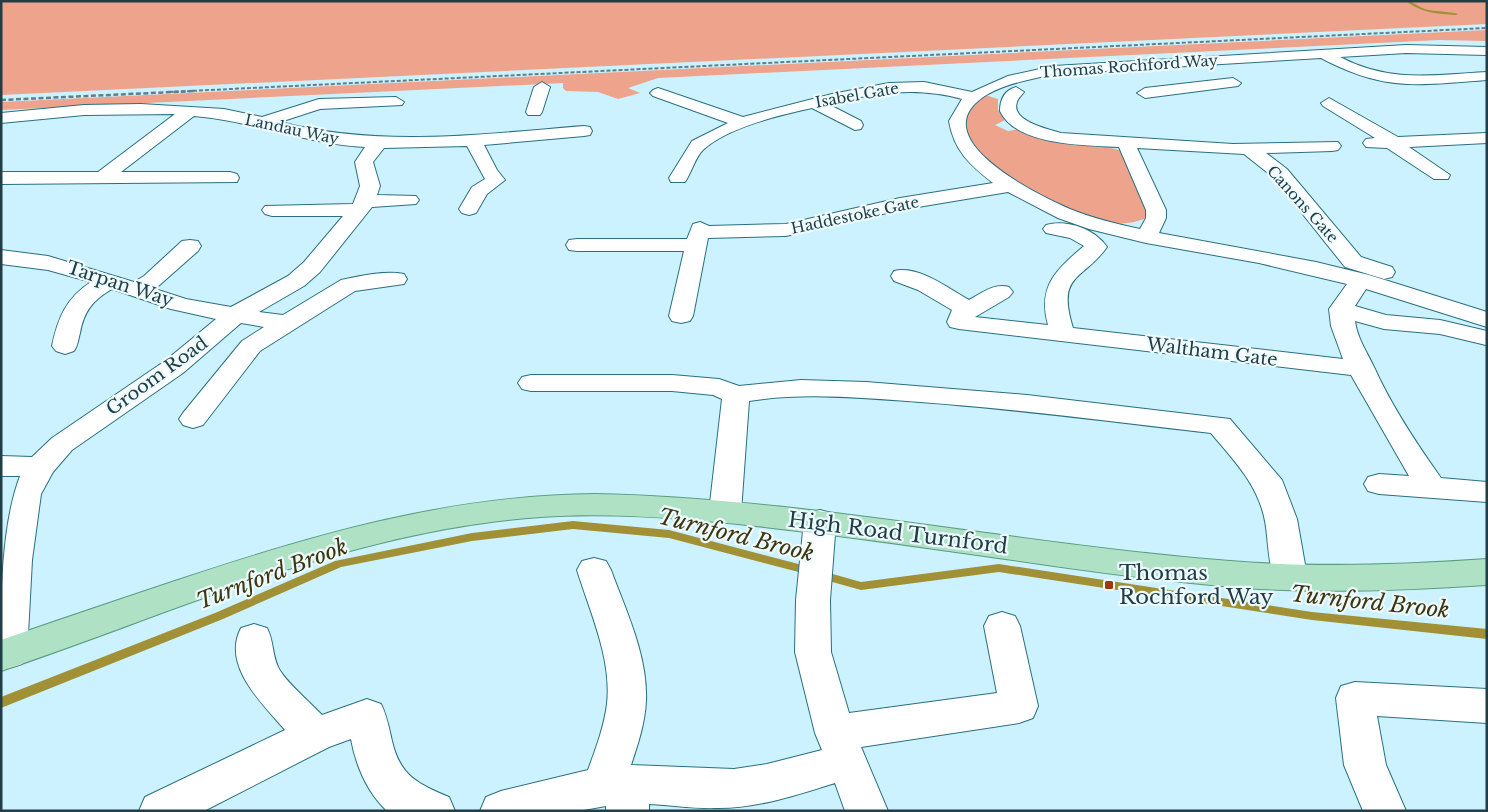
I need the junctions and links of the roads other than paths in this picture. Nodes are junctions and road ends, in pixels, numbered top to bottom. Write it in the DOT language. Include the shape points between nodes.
graph roads {
  1 [pos="1487,51"];
  2 [pos="1322,54"];
  3 [pos="1128,64"];
  4 [pos="1203,69"];
  5 [pos="1487,76"];
  6 [pos="1467,77"];
  7 [pos="542,86"];
  8 [pos="1487,86"];
  9 [pos="1166,89"];
  10 [pos="1016,92"];
  11 [pos="658,93"];
  12 [pos="1145,93"];
  13 [pos="972,97"];
  14 [pos="396,102"];
  15 [pos="815,103"];
  16 [pos="1329,103"];
  17 [pos="190,111"];
  18 [pos="1,118"];
  19 [pos="858,118"];
  20 [pos="260,123"];
  21 [pos="438,123"];
  22 [pos="744,123"];
  23 [pos="584,130"];
  24 [pos="523,136"];
  25 [pos="1487,138"];
  26 [pos="473,140"];
  27 [pos="1386,142"];
  28 [pos="379,143"];
  29 [pos="424,144"];
  30 [pos="1126,144"];
  31 [pos="1332,146"];
  32 [pos="1249,149"];
  33 [pos="1441,175"];
  34 [pos="1,178"];
  35 [pos="102,178"];
  36 [pos="230,178"];
  37 [pos="678,178"];
  38 [pos="1010,186"];
  39 [pos="409,200"];
  40 [pos="362,205"];
  41 [pos="469,209"];
  42 [pos="272,210"];
  43 [pos="1053,229"];
  44 [pos="699,232"];
  45 [pos="1146,237"];
  46 [pos="577,244"];
  47 [pos="190,246"];
  48 [pos="1,257"];
  49 [pos="1357,271"];
  50 [pos="902,276"];
  51 [pos="396,278"];
  52 [pos="110,281"];
  53 [pos="137,290"];
  54 [pos="1000,292"];
  55 [pos="1487,301"];
  56 [pos="1341,309"];
  57 [pos="237,314"];
  58 [pos="681,316"];
  59 [pos="964,316"];
  60 [pos="1487,320"];
  61 [pos="285,323"];
  62 [pos="1063,334"];
  63 [pos="1487,338"];
  64 [pos="65,346"];
  65 [pos="1362,369"];
  66 [pos="531,383"];
  67 [pos="736,394"];
  68 [pos="193,419"];
  69 [pos="1,466"];
  70 [pos="40,467"];
  71 [pos="1379,484"];
  72 [pos="1432,488"];
  73 [pos="1487,492"];
  74 [pos="725,512"];
  75 [pos="820,521"];
  76 [pos="594,570"];
  77 [pos="1487,572"];
  78 [pos="1290,576"];
  79 [pos="1002,626"];
  80 [pos="254,638"];
  81 [pos="5,654"];
  82 [pos="1487,706"];
  83 [pos="316,735"];
  84 [pos="841,747"];
  85 [pos="620,794"];
  86 [pos="160,811"];
  87 [pos="434,811"];
  88 [pos="501,811"];
  89 [pos="867,811"];
  90 [pos="1385,811"];
  1 -- 2 [label="street, Thomas Rochford Way" via="1430,48"];
  2 -- 3 [label="street, Thomas Rochford Way"];
  2 -- 6 [label="street" via="1379,78"];
  3 -- 9 [label="street"];
  3 -- 13 [label="street, Thomas Rochford Way" via="1029,74 997,83"];
  4 -- 9 [label="street" via="1229,83"];
  5 -- 6 [label="street"];
  6 -- 8 [label="street"];
  7 -- 24 [label="street"];
  9 -- 12 [label="street"];
  10 -- 30 [label="street, Canons Gate" via="1010,98 1008,110 1010,116 1019,122 1051,136"];
  11 -- 22 [label="street"];
  13 -- 15 [label="street, Isabel Gate" via="903,81"];
  13 -- 38 [label="street, Thomas Rochford Way" via="956,117 958,136 977,162"];
  14 -- 20 [label="street" via="319,104"];
  15 -- 19 [label="street" via="837,115"];
  15 -- 22 [label="street, Isabel Gate"];
  16 -- 27 [label="street"];
  17 -- 18 [label="street, Landau Way" via="124,109"];
  17 -- 20 [label="street, Landau Way" via="223,114"];
  17 -- 35 [label="street"];
  20 -- 28 [label="street, Landau Way" via="327,138"];
  21 -- 29 [label="street"];
  22 -- 37 [label="street, Isabel Gate" via="698,145"];
  23 -- 24 [label="street, Landau Way"];
  24 -- 26 [label="street, Landau Way"];
  25 -- 27 [label="street"];
  26 -- 29 [label="street, Landau Way"];
  26 -- 41 [label="street" via="489,173 496,180 479,190"];
  27 -- 33 [label="street"];
  28 -- 29 [label="street, Landau Way"];
  28 -- 40 [label="street" via="364,162 370,186"];
  30 -- 32 [label="street, Canons Gate"];
  30 -- 45 [label="street" via="1156,210 1156,218"];
  31 -- 32 [label="street, Canons Gate"];
  32 -- 49 [label="street, Canons Gate" via="1280,174"];
  34 -- 35 [label="street"];
  35 -- 36 [label="street"];
  38 -- 44 [label="street, Haddestoke Gate" via="900,204 786,230"];
  38 -- 45 [label="street, Thomas Rochford Way" via="1071,216"];
  39 -- 40 [label="street"];
  40 -- 42 [label="street"];
  40 -- 57 [label="street, Groom Road" via="328,249 296,281"];
  43 -- 62 [label="street" via="1078,234 1096,247 1061,278 1056,304"];
  44 -- 46 [label="street, Haddestoke Gate"];
  44 -- 58 [label="street"];
  45 -- 49 [label="street, Thomas Rochford Way"];
  47 -- 53 [label="street" via="152,281"];
  48 -- 52 [label="street, Tarpan Way" via="49,262"];
  49 -- 55 [label="street"];
  49 -- 56 [label="street"];
  49 -- 60 [label="street, Thomas Rochford Way"];
  50 -- 59 [label="street" via="926,285"];
  51 -- 61 [label="street" via="349,285"];
  52 -- 53 [label="street, Tarpan Way"];
  52 -- 64 [label="street" via="78,302 69,321"];
  53 -- 57 [label="street, Tarpan Way" via="180,304"];
  54 -- 59 [label="street"];
  56 -- 63 [label="street" via="1384,322 1440,327"];
  56 -- 65 [label="street" via="1343,329"];
  57 -- 61 [label="street, Tarpan Way"];
  57 -- 70 [label="street, Groom Road" via="174,367 73,435"];
  59 -- 62 [label="street, Waltham Gate"];
  61 -- 68 [label="street" via="243,354"];
  62 -- 65 [label="street, Waltham Gate"];
  65 -- 72 [label="street" via="1408,455"];
  66 -- 67 [label="street" via="672,383 719,387"];
  67 -- 74 [label="street"];
  67 -- 78 [label="street" via="797,387 914,393 1220,426 1267,480 1281,519"];
  69 -- 70 [label="street"];
  70 -- 81 [label="street, Groom Road" via="26,494"];
  71 -- 72 [label="street"];
  72 -- 73 [label="street"];
  74 -- 75 [label="main road, High Road Turnford"];
  74 -- 81 [label="main road, High Road Turnford" via="642,504 540,506 453,515 294,553"];
  75 -- 78 [label="main road, High Road Turnford" via="1125,562 1232,574"];
  75 -- 84 [label="street" via="813,600 813,652"];
  76 -- 85 [label="street" via="622,662 627,690"];
  77 -- 78 [label="main road, High Road Turnford" via="1423,576"];
  79 -- 84 [label="street" via="1018,706"];
  80 -- 83 [label="street" via="256,658 264,679"];
  82 -- 90 [label="street" via="1355,698 1366,765"];
  83 -- 86 [label="street"];
  83 -- 87 [label="street" via="367,716 378,767 389,787 404,800"];
  84 -- 85 [label="street" via="766,783"];
  84 -- 89 [label="street"];
  85 -- 88 [label="street" via="569,792"];
}
